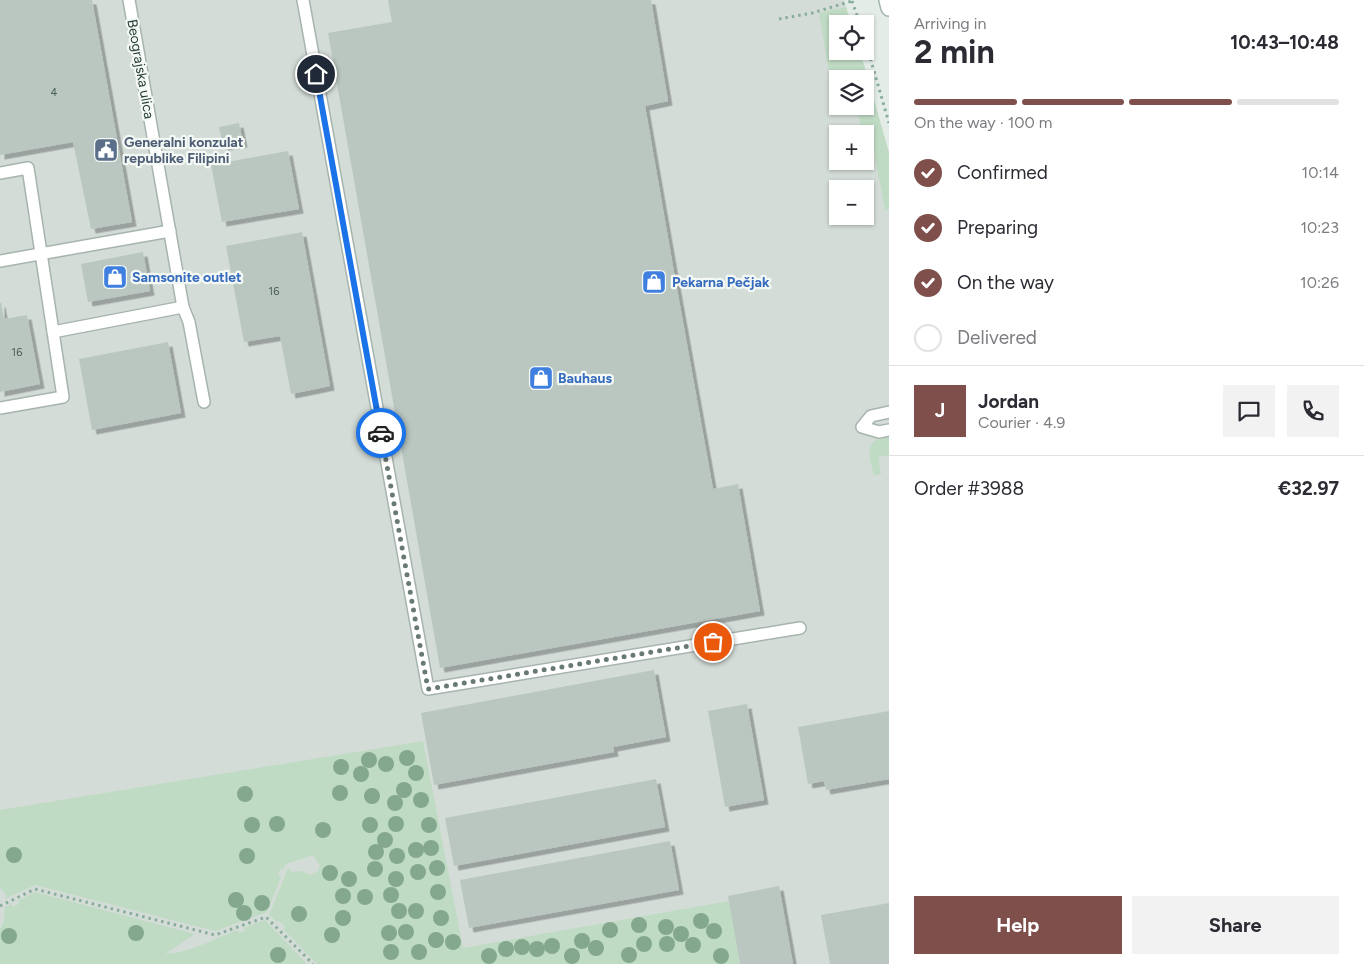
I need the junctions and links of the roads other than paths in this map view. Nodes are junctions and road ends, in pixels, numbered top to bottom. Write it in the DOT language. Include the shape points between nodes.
graph roads {
  1 [pos="129,0"];
  2 [pos="303,0"];
  3 [pos="887,0"];
  4 [pos="889,8"];
  5 [pos="0,173"];
  6 [pos="170,231"];
  7 [pos="41,254"];
  8 [pos="0,261"];
  9 [pos="183,307"];
  10 [pos="53,332"];
  11 [pos="204,402"];
  12 [pos="0,408"];
  13 [pos="889,412"];
  14 [pos="889,430"];
  15 [pos="800,628"];
  1 -- 6 [label="lane, Beograjska ulica"];
  2 -- 15 [label="lane" via="428,689"];
  3 -- 4 [label="main road"];
  5 -- 7 [label="lane" via="28,168"];
  6 -- 7 [label="lane"];
  6 -- 9 [label="lane, Beograjska ulica"];
  7 -- 8 [label="lane"];
  7 -- 10 [label="lane"];
  9 -- 10 [label="lane"];
  9 -- 11 [label="lane, Beograjska ulica" via="189,322"];
  10 -- 12 [label="lane" via="63,397"];
  13 -- 14 [label="lane" via="871,416 862,427 879,432"];
}
